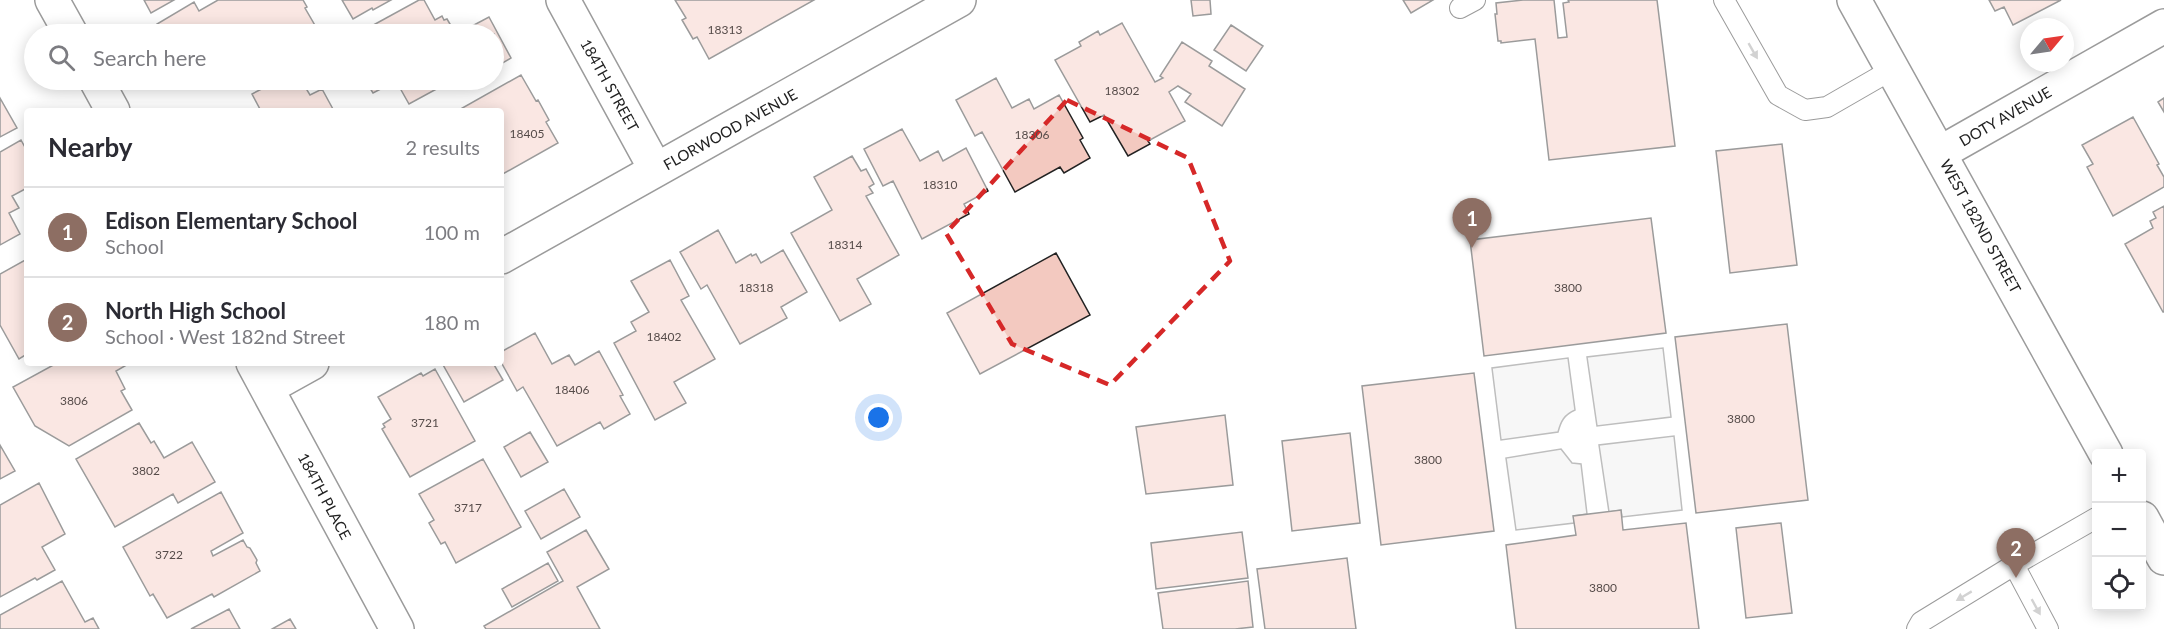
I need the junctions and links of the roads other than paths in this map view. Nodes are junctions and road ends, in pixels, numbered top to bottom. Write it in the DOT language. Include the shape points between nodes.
graph roads {
  1 [pos="52,0"];
  2 [pos="563,0"];
  3 [pos="959,0"];
  4 [pos="1724,0"];
  5 [pos="1854,0"];
  6 [pos="65,24"];
  7 [pos="2164,26"];
  8 [pos="1893,69"];
  9 [pos="101,90"];
  10 [pos="111,108"];
  11 [pos="1940,153"];
  12 [pos="656,170"];
  13 [pos="504,255"];
  14 [pos="300,366"];
  15 [pos="260,376"];
  16 [pos="2104,449"];
  17 [pos="2092,521"];
  18 [pos="2146,525"];
  19 [pos="2164,558"];
  20 [pos="2014,565"];
  21 [pos="397,629"];
  22 [pos="1917,629"];
  23 [pos="2048,629"];
  1 -- 6 [label="street"];
  2 -- 12 [label="street, 184TH STREET"];
  3 -- 12 [label="street, FLORWOOD AVENUE"];
  4 -- 8 [label="lane, one-way" via="1778,95 1805,110 1827,107"];
  5 -- 8 [label="street, WEST 182ND STREET"];
  7 -- 11 [label="street, DOTY AVENUE"];
  8 -- 11 [label="street, WEST 182ND STREET"];
  9 -- 10 [label="street"];
  11 -- 16 [label="street, WEST 182ND STREET"];
  12 -- 13 [label="street, FLORWOOD AVENUE"];
  14 -- 15 [label="street"];
  15 -- 21 [label="street, 184TH PLACE"];
  17 -- 20 [label="lane"];
  18 -- 19 [label="street"];
  20 -- 22 [label="lane, one-way" via="1921,622"];
  20 -- 23 [label="lane, one-way"];
}
